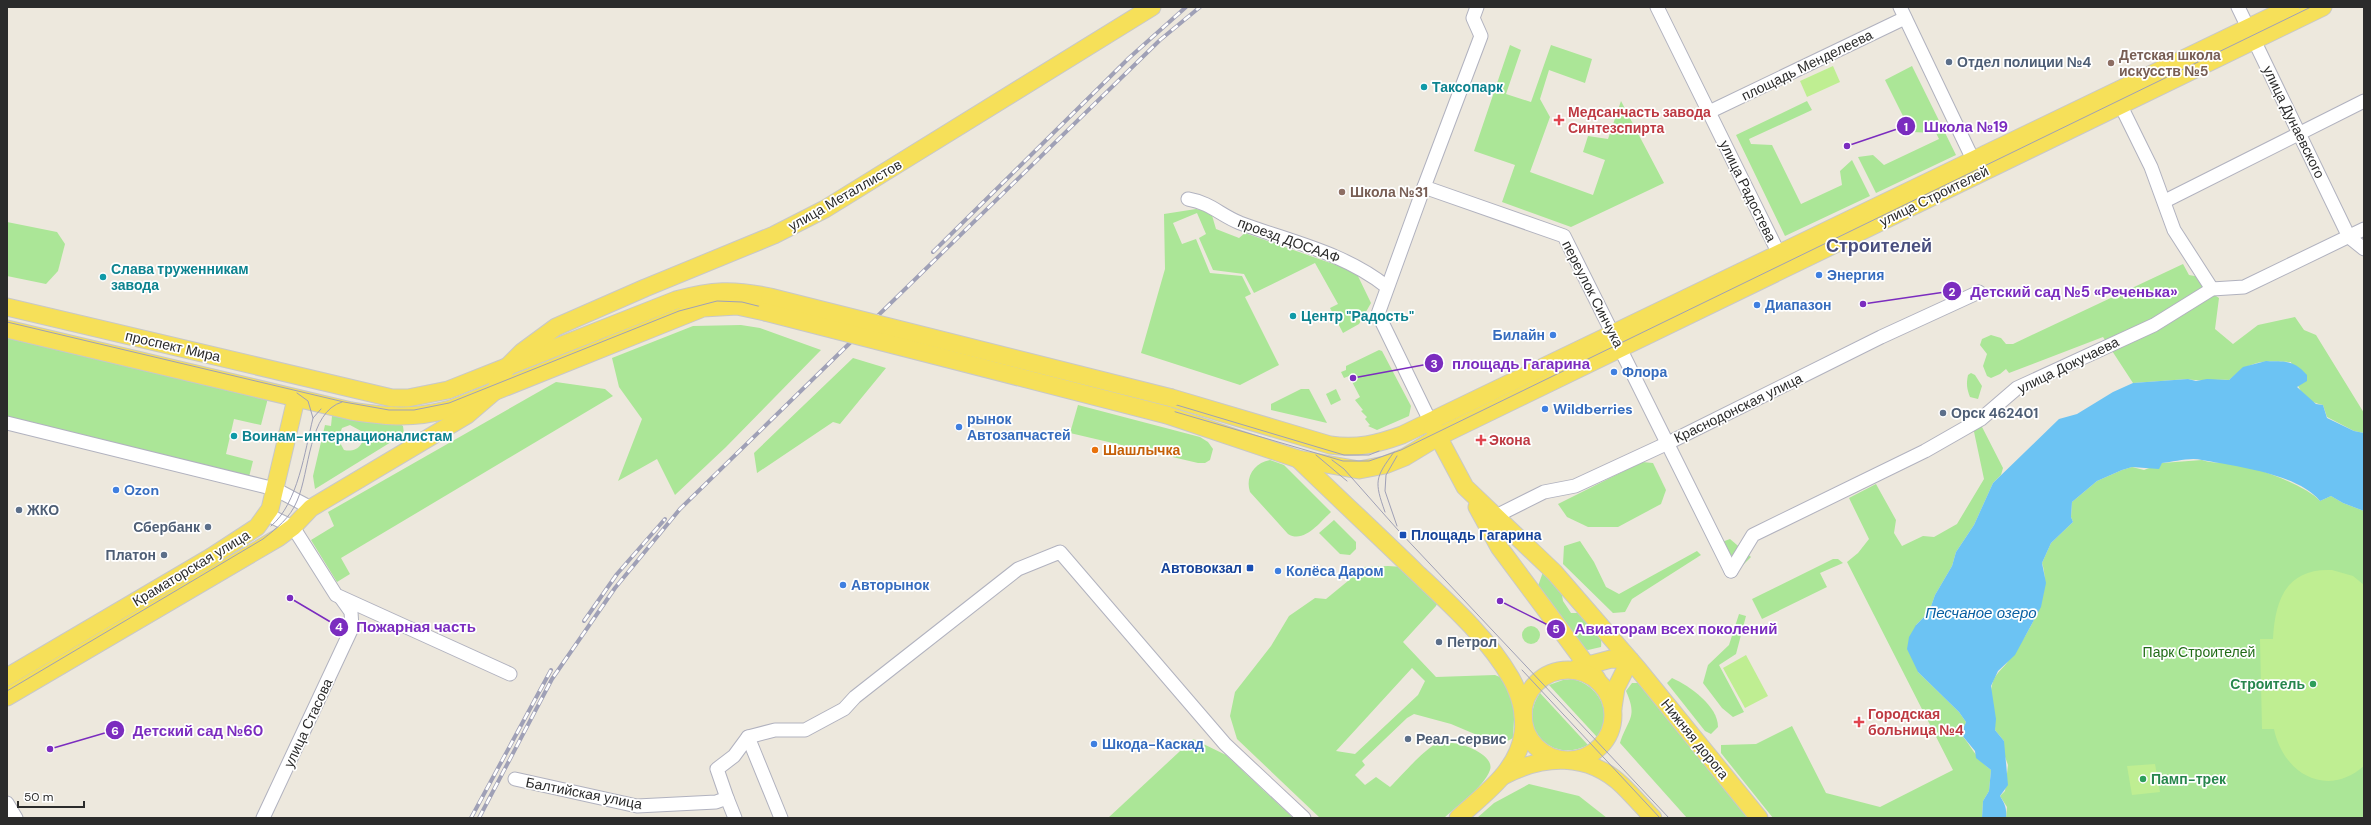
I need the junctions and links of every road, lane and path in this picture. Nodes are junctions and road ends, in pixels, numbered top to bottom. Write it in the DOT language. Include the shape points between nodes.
graph roads {
  1 [pos="1152,7"];
  2 [pos="1476,7"];
  3 [pos="1657,7"];
  4 [pos="2238,7"];
  5 [pos="2291,7"];
  6 [pos="2323,7"];
  7 [pos="1902,12"];
  8 [pos="2251,34"];
  9 [pos="2117,99"];
  10 [pos="2364,101"];
  11 [pos="1709,112"];
  12 [pos="2300,134"];
  13 [pos="1977,167"];
  14 [pos="1424,187"];
  15 [pos="1188,199"];
  16 [pos="2165,201"];
  17 [pos="2364,229"];
  18 [pos="2349,237"];
  19 [pos="2364,249"];
  20 [pos="1783,261"];
  21 [pos="1387,287"];
  22 [pos="2212,289"];
  23 [pos="1979,292"];
  24 [pos="767,304"];
  25 [pos="7,307"];
  26 [pos="556,327"];
  27 [pos="7,329"];
  28 [pos="130,336"];
  29 [pos="1617,341"];
  30 [pos="564,345"];
  31 [pos="124,357"];
  32 [pos="506,368"];
  33 [pos="339,386"];
  34 [pos="495,390"];
  35 [pos="296,399"];
  36 [pos="7,423"];
  37 [pos="1435,430"];
  38 [pos="1668,443"];
  39 [pos="1374,445"];
  40 [pos="1298,459"];
  41 [pos="1344,469"];
  42 [pos="1465,487"];
  43 [pos="275,489"];
  44 [pos="1337,497"];
  45 [pos="311,508"];
  46 [pos="268,515"];
  47 [pos="1494,517"];
  48 [pos="293,527"];
  49 [pos="1731,571"];
  50 [pos="341,598"];
  51 [pos="131,604"];
  52 [pos="140,619"];
  53 [pos="73,639"];
  54 [pos="82,653"];
  55 [pos="1630,660"];
  56 [pos="1586,665"];
  57 [pos="1568,671"];
  58 [pos="510,674"];
  59 [pos="7,677"];
  60 [pos="1603,687"];
  61 [pos="7,698"];
  62 [pos="1613,708"];
  63 [pos="1524,720"];
  64 [pos="748,737"];
  65 [pos="1564,760"];
  66 [pos="1503,777"];
  67 [pos="515,779"];
  68 [pos="727,798"];
  69 [pos="7,803"];
  70 [pos="16,818"];
  71 [pos="263,818"];
  72 [pos="735,818"];
  73 [pos="782,818"];
  74 [pos="1304,818"];
  75 [pos="1458,818"];
  76 [pos="1653,818"];
  77 [pos="1759,818"];
  1 -- 26 [label="main road, улица Металлистов" via="825,209 774,235"];
  2 -- 14 [label="street" via="1473,18 1481,36"];
  3 -- 11 [label="street, улица Радостева"];
  4 -- 8 [label="street, улица Дунаевского"];
  5 -- 8 [label="main road, улица Строителей"];
  6 -- 8 [label="main road, улица Строителей"];
  7 -- 11 [label="street, площадь Менделеева"];
  7 -- 13 [label="street"];
  8 -- 9 [label="main road, улица Строителей"];
  8 -- 12 [label="street, улица Дунаевского"];
  9 -- 13 [label="main road, улица Строителей"];
  9 -- 16 [label="street"];
  10 -- 12 [label="street"];
  11 -- 20 [label="street, улица Радостева"];
  12 -- 16 [label="street"];
  12 -- 18 [label="street, улица Дунаевского"];
  13 -- 20 [label="main road, улица Строителей"];
  14 -- 21 [label="street"];
  14 -- 29 [label="street, переулок Синчука" via="1564,236"];
  15 -- 21 [label="street, проезд ДОСААФ" via="1204,202 1238,222 1351,263 1369,272"];
  16 -- 22 [label="street" via="2174,230"];
  17 -- 18 [label="street, улица Докучаева"];
  18 -- 19 [label="street"];
  18 -- 22 [label="street, улица Докучаева" via="2244,287"];
  20 -- 29 [label="main road, улица Строителей"];
  21 -- 37 [label="street" via="1378,314"];
  22 -- 49 [label="street, улица Докучаева" via="2154,325 2017,388 1981,419 1924,451 1753,535"];
  23 -- 38 [label="street, Краснодонская улица" via="1881,337"];
  24 -- 30 [label="main road, проспект Мира" via="730,290 697,294"];
  24 -- 34 [label="main road, проспект Мира" via="703,308"];
  24 -- 39 [label="main road, bridge" via="1172,398 1330,445 1350,448"];
  24 -- 40 [label="main road, bridge" via="1167,415"];
  25 -- 28 [label="main road, проспект Мира"];
  26 -- 30 [label="main road" via="554,333 558,341"];
  26 -- 32 [label="main road, улица Металлистов" via="522,352"];
  27 -- 31 [label="main road, проспект Мира"];
  28 -- 31 [label="street"];
  28 -- 33 [label="main road, проспект Мира"];
  29 -- 37 [label="main road, улица Строителей"];
  29 -- 38 [label="street, переулок Синчука"];
  30 -- 32 [label="main road, проспект Мира"];
  31 -- 35 [label="main road, проспект Мира"];
  32 -- 33 [label="main road, проспект Мира" via="448,390 408,398 392,398"];
  32 -- 34 [label="main road"];
  33 -- 35 [label="main road"];
  34 -- 35 [label="main road, проспект Мира" via="445,411 415,417 392,418 351,412"];
  34 -- 45 [label="main road, Краматорская улица" via="466,415"];
  35 -- 43 [label="main road"];
  36 -- 43 [label="street"];
  37 -- 39 [label="main road"];
  37 -- 41 [label="main road" via="1405,457 1385,465 1359,470"];
  37 -- 42 [label="main road"];
  38 -- 47 [label="street, Краснодонская улица" via="1575,486 1544,492"];
  38 -- 49 [label="street, переулок Синчука"];
  39 -- 41 [label="main road"];
  40 -- 41 [label="main road"];
  40 -- 44 [label="main road"];
  41 -- 44 [label="main road" via="1337,480"];
  42 -- 47 [label="main road, Нижняя дорога"];
  42 -- 56 [label="main road" via="1499,547"];
  43 -- 45 [label="street"];
  43 -- 46 [label="main road"];
  44 -- 63 [label="main road" via="1436,591 1498,657 1516,689"];
  45 -- 48 [label="main road, Краматорская улица"];
  46 -- 48 [label="street"];
  46 -- 51 [label="main road, Краматорская улица" via="250,532"];
  47 -- 55 [label="main road, Нижняя дорога" via="1554,572"];
  48 -- 50 [label="street" via="336,595"];
  48 -- 52 [label="main road, Краматорская улица"];
  50 -- 58 [label="street"];
  50 -- 71 [label="street, улица Стасова" via="352,617 352,628"];
  51 -- 52 [label="street"];
  51 -- 53 [label="main road, Краматорская улица"];
  52 -- 54 [label="main road, Краматорская улица"];
  53 -- 54 [label="street"];
  53 -- 59 [label="main road, Краматорская улица"];
  54 -- 61 [label="main road, Краматорская улица"];
  55 -- 56 [label="main road" via="1612,659"];
  55 -- 62 [label="main road" via="1616,688"];
  55 -- 77 [label="main road, Нижняя дорога"];
  56 -- 57 [label="main road"];
  56 -- 60 [label="main road"];
  57 -- 60 [label="main road" via="1589,676"];
  57 -- 63 [label="main road" via="1552,674 1534,686 1526,703"];
  60 -- 62 [label="main road"];
  62 -- 65 [label="main road" via="1610,731 1603,744 1585,757"];
  63 -- 65 [label="main road" via="1528,734 1536,746 1550,756"];
  63 -- 66 [label="main road" via="1523,734 1516,756"];
  64 -- 68 [label="street" via="734,756 717,769"];
  64 -- 73 [label="street"];
  64 -- 74 [label="street" via="775,730 805,730 844,709 855,697 1018,569 1060,552 1225,744"];
  65 -- 66 [label="main road" via="1535,762"];
  65 -- 76 [label="main road" via="1598,769 1622,785"];
  66 -- 75 [label="main road"];
  67 -- 68 [label="street, Балтийская улица" via="636,806 716,802"];
  68 -- 72 [label="street"];
  69 -- 70 [label="street"];
}
